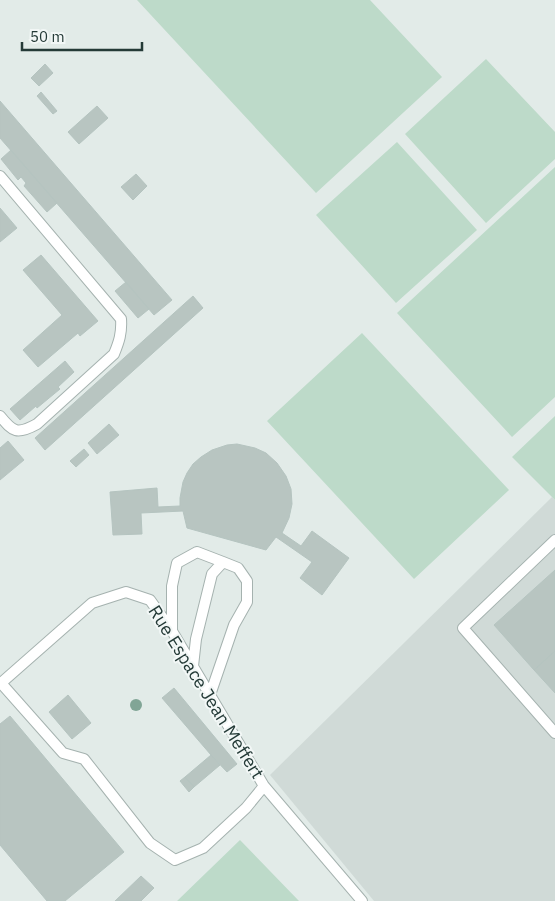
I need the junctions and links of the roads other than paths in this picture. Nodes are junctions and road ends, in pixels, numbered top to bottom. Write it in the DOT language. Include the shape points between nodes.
graph roads {
  1 [pos="0,176"];
  2 [pos="0,416"];
  3 [pos="555,540"];
  4 [pos="222,562"];
  5 [pos="172,631"];
  6 [pos="193,666"];
  7 [pos="0,683"];
  8 [pos="210,695"];
  9 [pos="555,733"];
  10 [pos="264,786"];
  11 [pos="362,901"];
  1 -- 2 [label="lane" via="121,319 122,330 114,354 36,424 17,431 9,428"];
  3 -- 9 [label="lane" via="463,628"];
  4 -- 5 [label="lane" via="197,552 177,563 172,586"];
  4 -- 6 [label="lane" via="212,574 196,639"];
  4 -- 8 [label="lane" via="238,568 247,581 247,602 234,625"];
  5 -- 6 [label="lane, Rue Espace Jean Meffert"];
  5 -- 7 [label="lane, Rue Espace Jean Meffert" via="150,600 126,592 92,603"];
  6 -- 8 [label="lane, Rue Espace Jean Meffert"];
  7 -- 10 [label="lane" via="63,754 84,759 150,843 175,860 203,848 246,808"];
  8 -- 10 [label="lane, Rue Espace Jean Meffert"];
  10 -- 11 [label="lane, Rue Espace Jean Meffert"];
}
